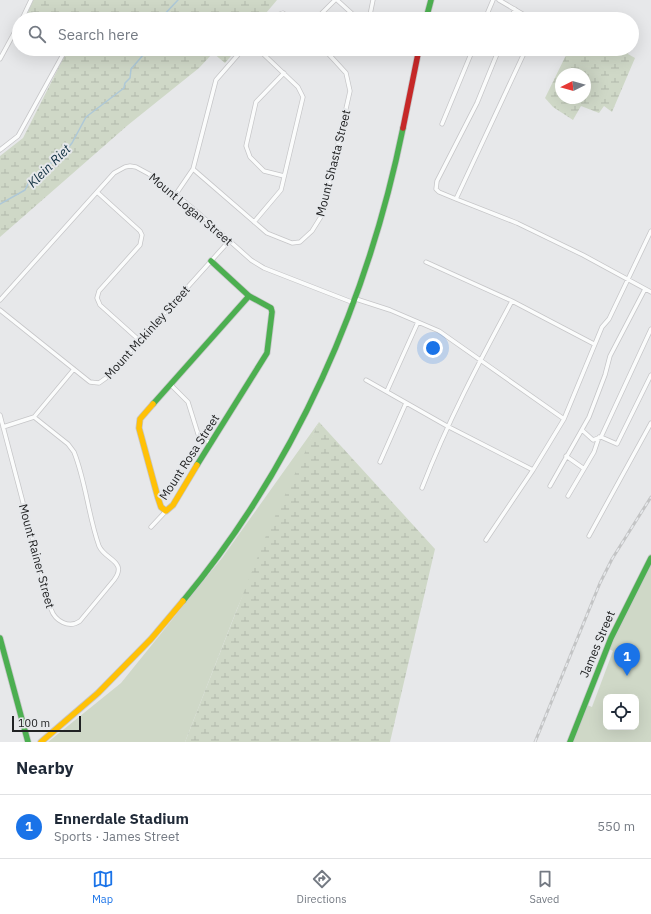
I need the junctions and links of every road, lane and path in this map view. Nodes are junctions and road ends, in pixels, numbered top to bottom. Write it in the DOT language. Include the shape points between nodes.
graph roads {
  1 [pos="31,0"];
  2 [pos="336,0"];
  3 [pos="373,0"];
  4 [pos="431,0"];
  5 [pos="493,0"];
  6 [pos="498,0"];
  7 [pos="515,9"];
  8 [pos="26,12"];
  9 [pos="323,12"];
  10 [pos="350,12"];
  11 [pos="371,12"];
  12 [pos="428,12"];
  13 [pos="488,12"];
  14 [pos="514,12"];
  15 [pos="520,12"];
  16 [pos="12,37"];
  17 [pos="62,56"];
  18 [pos="237,56"];
  19 [pos="266,56"];
  20 [pos="330,56"];
  21 [pos="417,56"];
  22 [pos="470,56"];
  23 [pos="496,56"];
  24 [pos="523,56"];
  25 [pos="0,59"];
  26 [pos="284,73"];
  27 [pos="442,124"];
  28 [pos="0,150"];
  29 [pos="193,169"];
  30 [pos="284,176"];
  31 [pos="97,192"];
  32 [pos="176,194"];
  33 [pos="456,199"];
  34 [pos="254,222"];
  35 [pos="651,231"];
  36 [pos="229,241"];
  37 [pos="211,261"];
  38 [pos="426,262"];
  39 [pos="628,278"];
  40 [pos="651,286"];
  41 [pos="648,291"];
  42 [pos="249,296"];
  43 [pos="0,300"];
  44 [pos="355,301"];
  45 [pos="512,301"];
  46 [pos="0,310"];
  47 [pos="418,322"];
  48 [pos="651,329"];
  49 [pos="139,340"];
  50 [pos="594,344"];
  51 [pos="480,360"];
  52 [pos="74,368"];
  53 [pos="651,375"];
  54 [pos="366,380"];
  55 [pos="170,384"];
  56 [pos="387,392"];
  57 [pos="406,402"];
  58 [pos="0,415"];
  59 [pos="34,416"];
  60 [pos="564,419"];
  61 [pos="651,423"];
  62 [pos="447,426"];
  63 [pos="3,427"];
  64 [pos="582,430"];
  65 [pos="600,437"];
  66 [pos="211,444"];
  67 [pos="566,456"];
  68 [pos="380,462"];
  69 [pos="583,468"];
  70 [pos="533,470"];
  71 [pos="550,486"];
  72 [pos="422,488"];
  73 [pos="568,496"];
  74 [pos="166,511"];
  75 [pos="151,526"];
  76 [pos="588,536"];
  77 [pos="486,540"];
  78 [pos="651,558"];
  79 [pos="0,638"];
  80 [pos="28,742"];
  81 [pos="41,742"];
  82 [pos="570,742"];
  1 -- 8 [label="street"];
  2 -- 9 [label="street"];
  2 -- 10 [label="street"];
  3 -- 11 [label="street"];
  4 -- 12 [label="street"];
  5 -- 13 [label="street"];
  6 -- 7 [label="street"];
  7 -- 14 [label="street"];
  7 -- 15 [label="street"];
  16 -- 25 [label="street"];
  17 -- 28 [label="street" via="21,131"];
  18 -- 29 [label="street" via="216,80"];
  19 -- 26 [label="street"];
  20 -- 34 [label="street, Mount Shasta Street" via="346,73 350,91 322,215 305,239 296,243 272,236"];
  21 -- 44 [label="street" via="383,213"];
  22 -- 27 [label="street"];
  23 -- 33 [label="street" via="477,103 436,185 439,192"];
  24 -- 33 [label="street"];
  26 -- 30 [label="street" via="298,87 303,97"];
  26 -- 30 [label="street" via="256,102 246,146 250,157 264,171"];
  29 -- 32 [label="street"];
  29 -- 34 [label="street, Mount Shasta Street"];
  30 -- 34 [label="street" via="278,194"];
  31 -- 32 [label="street, Mount Logan Street" via="114,173 130,166 141,170"];
  31 -- 43 [label="street, Mount Logan Street"];
  31 -- 49 [label="street" via="140,230 142,236 140,245 99,291 97,298 100,305"];
  32 -- 36 [label="street, Mount Logan Street"];
  33 -- 39 [label="street" via="517,223"];
  35 -- 39 [label="street"];
  36 -- 37 [label="street, Mount Mckinley Street"];
  36 -- 44 [label="street, Mount Logan Street" via="264,268"];
  37 -- 42 [label="street, Mount Rosa Street"];
  37 -- 49 [label="street, Mount Mckinley Street"];
  38 -- 45 [label="street"];
  39 -- 41 [label="street"];
  39 -- 50 [label="street"];
  40 -- 41 [label="street"];
  41 -- 64 [label="street" via="610,356 605,375"];
  42 -- 55 [label="street, Mount Rosa Street"];
  42 -- 66 [label="street, Mount Rosa Street" via="267,304 272,310 268,349"];
  44 -- 47 [label="street, Mount Logan Street" via="390,310"];
  44 -- 81 [label="street" via="320,384 289,444 223,548 181,602 134,655 91,698"];
  45 -- 50 [label="street"];
  45 -- 51 [label="street"];
  46 -- 52 [label="street, Mount Mckinley Street"];
  47 -- 51 [label="street, Mount Logan Street" via="439,331"];
  47 -- 56 [label="street"];
  48 -- 65 [label="street"];
  49 -- 52 [label="street, Mount Mckinley Street" via="106,378 99,382 90,382"];
  50 -- 60 [label="street" via="575,397"];
  51 -- 60 [label="street, Mount Logan Street"];
  51 -- 62 [label="street"];
  52 -- 59 [label="street"];
  53 -- 65 [label="street" via="617,444"];
  54 -- 56 [label="street"];
  55 -- 66 [label="street" via="188,402 198,434"];
  55 -- 74 [label="street, Mount Rosa Street" via="142,416 139,423 158,498 161,507"];
  56 -- 57 [label="street"];
  57 -- 62 [label="street"];
  57 -- 68 [label="street"];
  58 -- 63 [label="street, Mount Rainer Street"];
  59 -- 63 [label="street"];
  59 -- 63 [label="street, Mount Rainer Street" via="74,452 100,546 119,569 114,580 80,621 73,624 61,622 51,609"];
  60 -- 70 [label="street"];
  61 -- 76 [label="street"];
  62 -- 70 [label="street"];
  62 -- 72 [label="street"];
  64 -- 65 [label="street" via="592,440"];
  64 -- 67 [label="street"];
  65 -- 69 [label="street"];
  66 -- 74 [label="street, Mount Rosa Street" via="173,505"];
  67 -- 69 [label="street"];
  67 -- 71 [label="street"];
  69 -- 73 [label="street"];
  70 -- 77 [label="street"];
  74 -- 75 [label="street"];
  78 -- 82 [label="street, James Street" via="611,638"];
  79 -- 80 [label="street"];
}
